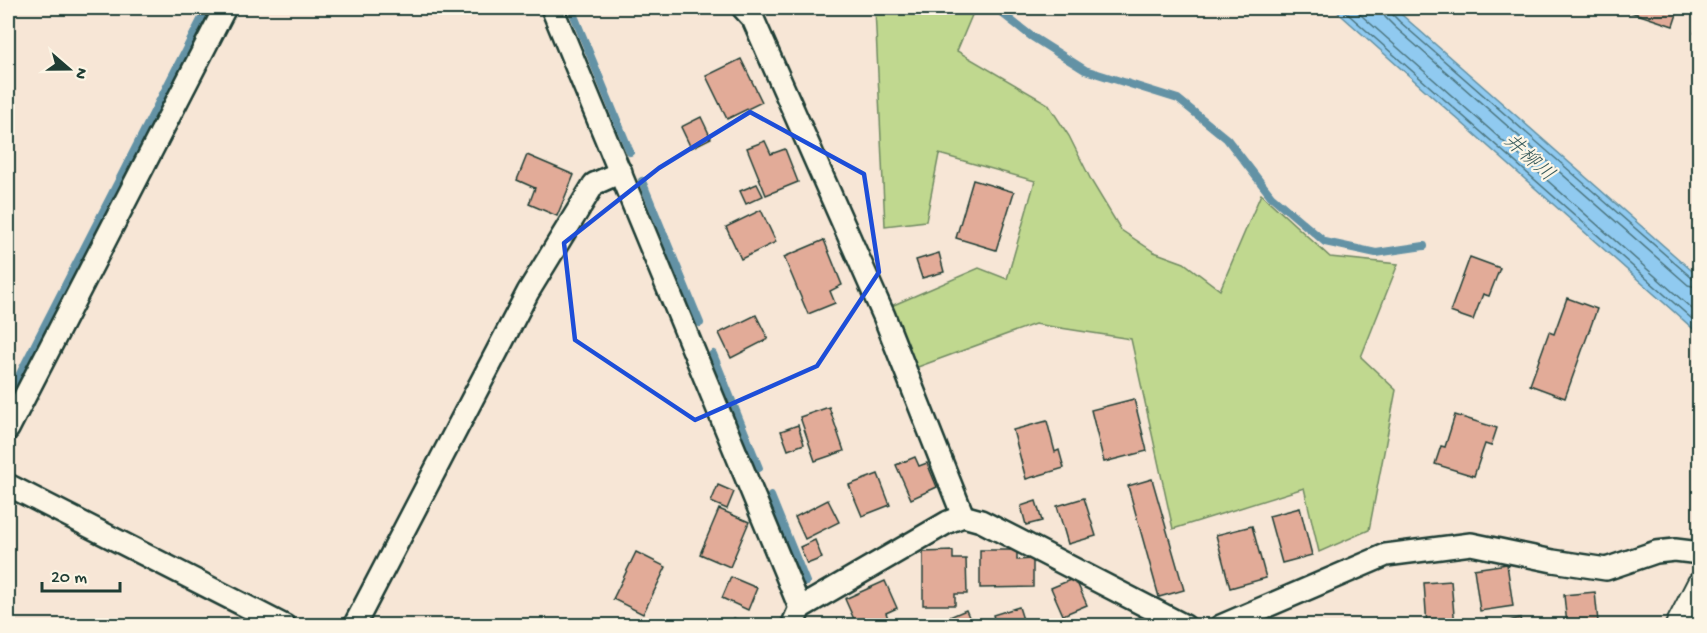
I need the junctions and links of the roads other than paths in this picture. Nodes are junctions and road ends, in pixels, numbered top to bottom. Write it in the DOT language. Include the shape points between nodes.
graph roads {
  1 [pos="225,8"];
  2 [pos="552,8"];
  3 [pos="743,8"];
  4 [pos="621,172"];
  5 [pos="8,429"];
  6 [pos="8,485"];
  7 [pos="963,516"];
  8 [pos="1700,553"];
  9 [pos="1700,585"];
  10 [pos="800,620"];
  11 [pos="285,626"];
  12 [pos="354,626"];
  13 [pos="1185,626"];
  14 [pos="1221,626"];
  15 [pos="1678,626"];
  1 -- 5 [label="street"];
  2 -- 4 [label="street"];
  3 -- 7 [label="street" via="753,19 884,316"];
  4 -- 10 [label="street"];
  4 -- 12 [label="street" via="594,184 528,292"];
  6 -- 11 [label="street"];
  7 -- 10 [label="street" via="948,522"];
  7 -- 13 [label="street" via="981,521"];
  8 -- 14 [label="street" via="1656,552 1606,569 1471,544 1386,555"];
  9 -- 15 [label="street"];
}
